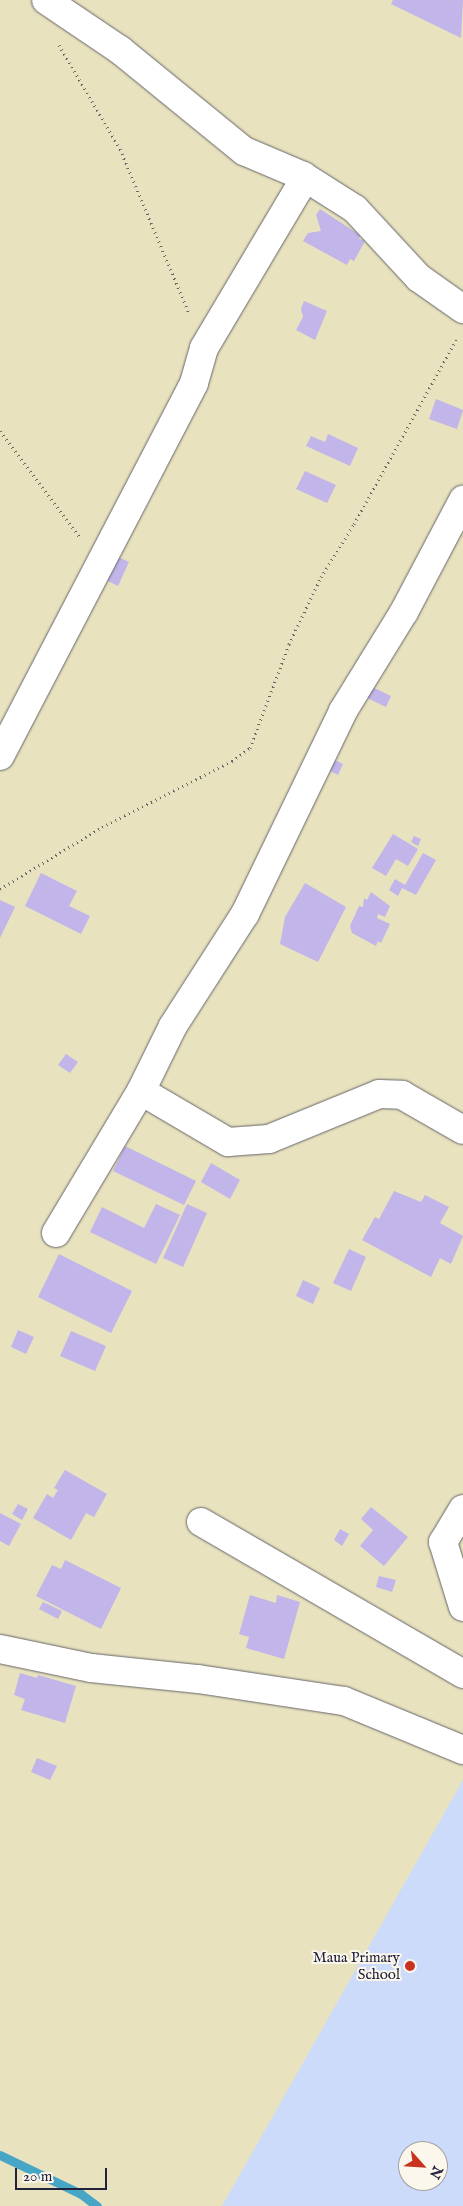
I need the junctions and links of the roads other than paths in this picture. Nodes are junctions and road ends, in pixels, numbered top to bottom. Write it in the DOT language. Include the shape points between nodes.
graph roads {
  1 [pos="46,0"];
  2 [pos="303,176"];
  3 [pos="461,321"];
  4 [pos="463,500"];
  5 [pos="0,756"];
  6 [pos="141,1091"];
  7 [pos="463,1130"];
  8 [pos="56,1233"];
  9 [pos="463,1509"];
  10 [pos="201,1522"];
  11 [pos="463,1607"];
  12 [pos="0,1649"];
  13 [pos="463,1674"];
  14 [pos="463,1750"];
  1 -- 2 [label="street" via="120,50 244,151"];
  2 -- 3 [label="street" via="355,209"];
  2 -- 5 [label="street" via="298,190 204,348 194,383"];
  4 -- 6 [label="street" via="404,612 343,712 245,914 173,1026"];
  6 -- 7 [label="street" via="228,1142 270,1139 379,1094 402,1095"];
  6 -- 8 [label="street"];
  9 -- 11 [label="street" via="443,1542"];
  10 -- 13 [label="street"];
  12 -- 14 [label="street" via="91,1668 198,1679 344,1701"];
}
